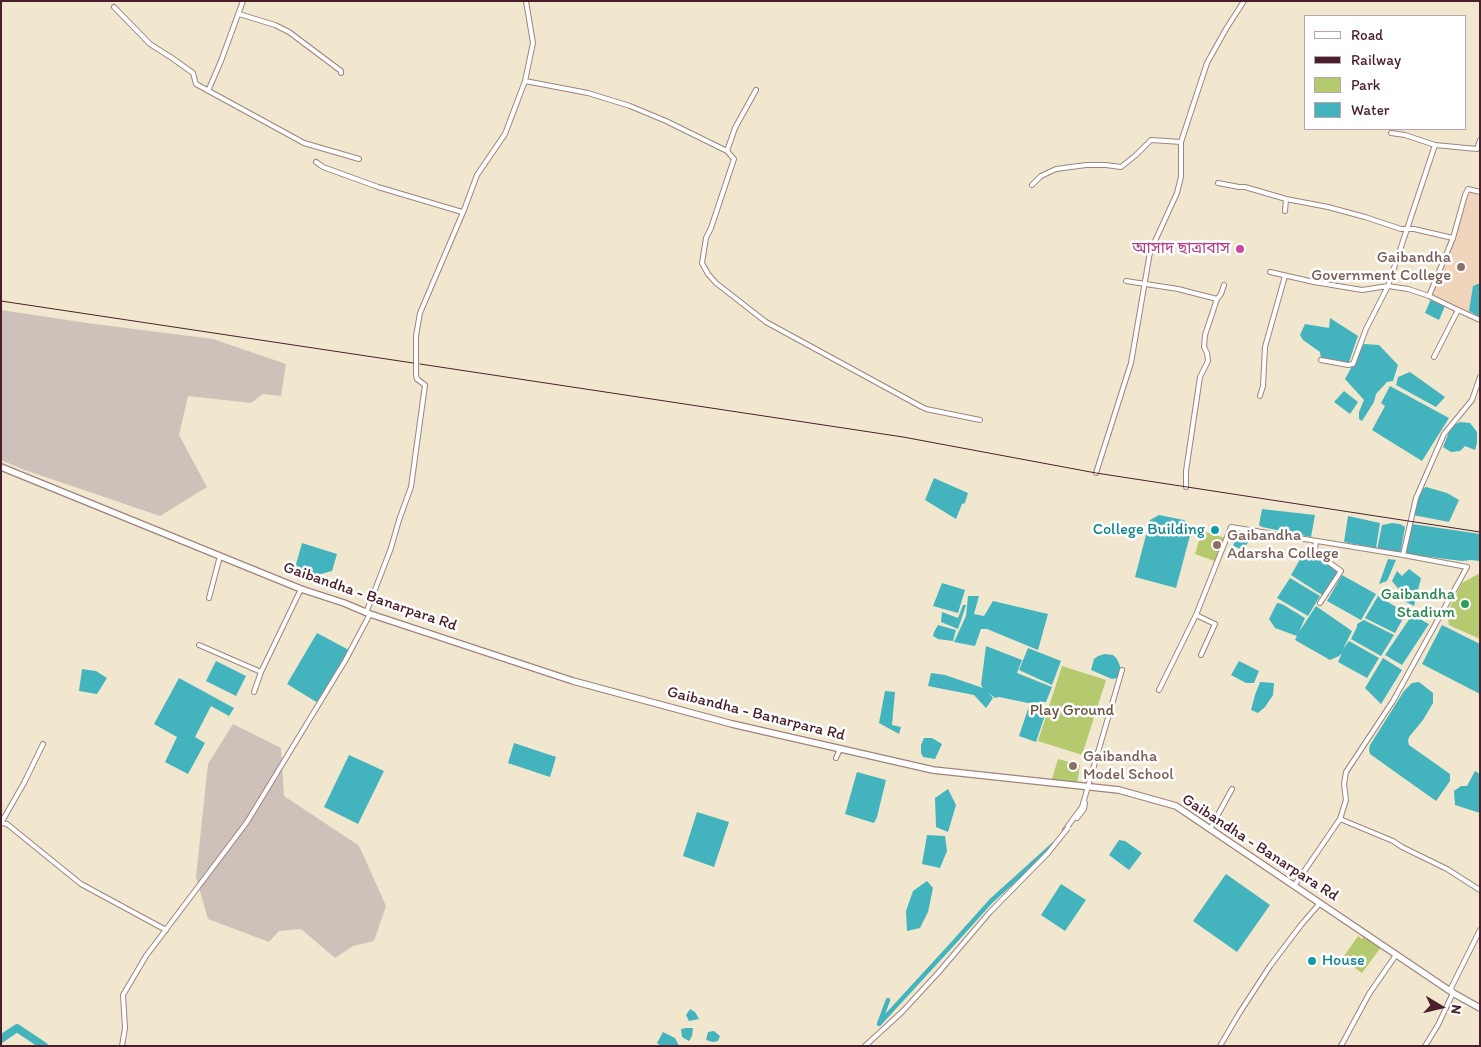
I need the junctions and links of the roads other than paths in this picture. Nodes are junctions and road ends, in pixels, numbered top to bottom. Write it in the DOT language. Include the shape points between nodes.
graph roads {
  1 [pos="243,1"];
  2 [pos="526,1"];
  3 [pos="1244,1"];
  4 [pos="114,6"];
  5 [pos="239,14"];
  6 [pos="341,73"];
  7 [pos="525,81"];
  8 [pos="756,90"];
  9 [pos="208,91"];
  10 [pos="1391,133"];
  11 [pos="1480,140"];
  12 [pos="1181,142"];
  13 [pos="1435,145"];
  14 [pos="727,152"];
  15 [pos="359,159"];
  16 [pos="316,162"];
  17 [pos="1218,183"];
  18 [pos="1032,185"];
  19 [pos="1480,192"];
  20 [pos="1286,199"];
  21 [pos="462,212"];
  22 [pos="1285,212"];
  23 [pos="1408,229"];
  24 [pos="1453,238"];
  25 [pos="1270,272"];
  26 [pos="1285,276"];
  27 [pos="1126,281"];
  28 [pos="1146,284"];
  29 [pos="1224,285"];
  30 [pos="1388,286"];
  31 [pos="1429,296"];
  32 [pos="1217,299"];
  33 [pos="1458,310"];
  34 [pos="1480,320"];
  35 [pos="1434,357"];
  36 [pos="1321,360"];
  37 [pos="1480,378"];
  38 [pos="1260,396"];
  39 [pos="980,420"];
  40 [pos="1,467"];
  41 [pos="1096,473"];
  42 [pos="1186,487"];
  43 [pos="1316,541"];
  44 [pos="1404,555"];
  45 [pos="220,556"];
  46 [pos="301,589"];
  47 [pos="209,598"];
  48 [pos="1320,603"];
  49 [pos="368,613"];
  50 [pos="1196,615"];
  51 [pos="198,645"];
  52 [pos="1201,655"];
  53 [pos="1122,670"];
  54 [pos="261,672"];
  55 [pos="1159,690"];
  56 [pos="254,692"];
  57 [pos="696,714"];
  58 [pos="693,720"];
  59 [pos="43,744"];
  60 [pos="840,749"];
  61 [pos="836,758"];
  62 [pos="1088,786"];
  63 [pos="1232,789"];
  64 [pos="1340,819"];
  65 [pos="1210,829"];
  66 [pos="1058,840"];
  67 [pos="1294,886"];
  68 [pos="1480,890"];
  69 [pos="1320,902"];
  70 [pos="166,930"];
  71 [pos="1480,930"];
  72 [pos="1396,955"];
  73 [pos="1453,993"];
  74 [pos="1480,1008"];
  75 [pos="122,1046"];
  76 [pos="864,1046"];
  77 [pos="1220,1046"];
  78 [pos="1341,1046"];
  79 [pos="1424,1046"];
  1 -- 5 [label="street"];
  2 -- 7 [label="street" via="532,43"];
  3 -- 12 [label="street" via="1207,63"];
  4 -- 9 [label="street" via="150,44 193,73 196,84"];
  5 -- 6 [label="street" via="289,32"];
  5 -- 9 [label="street"];
  7 -- 14 [label="street" via="588,93 630,106"];
  7 -- 21 [label="street" via="505,134 477,175"];
  8 -- 14 [label="street" via="735,128"];
  9 -- 15 [label="street" via="304,142"];
  10 -- 13 [label="street"];
  11 -- 13 [label="street" via="1477,149"];
  12 -- 18 [label="street" via="1152,140 1121,167 1086,165 1056,169"];
  12 -- 28 [label="street" via="1181,177 1150,252"];
  13 -- 23 [label="street"];
  14 -- 39 [label="street" via="734,159 706,238 702,262 716,283 766,322 920,406"];
  16 -- 21 [label="street" via="378,187"];
  17 -- 20 [label="street" via="1245,186"];
  19 -- 24 [label="street" via="1468,189"];
  20 -- 22 [label="street"];
  20 -- 23 [label="street"];
  21 -- 49 [label="street" via="420,313 416,336 416,375 425,385 411,487"];
  23 -- 24 [label="street"];
  23 -- 30 [label="street"];
  24 -- 31 [label="street"];
  25 -- 26 [label="street"];
  26 -- 30 [label="street" via="1362,290"];
  26 -- 38 [label="street" via="1265,347"];
  27 -- 28 [label="street"];
  28 -- 32 [label="street"];
  28 -- 41 [label="street" via="1131,363"];
  29 -- 32 [label="street"];
  30 -- 31 [label="street"];
  30 -- 36 [label="street" via="1352,364"];
  31 -- 33 [label="street"];
  32 -- 42 [label="street" via="1204,347 1208,361 1200,377"];
  33 -- 34 [label="street"];
  33 -- 35 [label="street"];
  37 -- 44 [label="street" via="1472,400 1444,434 1416,498"];
  40 -- 45 [label="main road, Gaibandha - Banarpara Rd"];
  43 -- 44 [label="street"];
  43 -- 48 [label="street" via="1317,554 1340,570"];
  43 -- 50 [label="street" via="1231,527"];
  44 -- 64 [label="street" via="1467,567 1393,701 1346,772 1346,800"];
  45 -- 46 [label="main road, Gaibandha - Banarpara Rd"];
  45 -- 47 [label="street"];
  46 -- 49 [label="main road, Gaibandha - Banarpara Rd"];
  46 -- 54 [label="street"];
  49 -- 57 [label="main road, Gaibandha - Banarpara Rd" via="573,681"];
  49 -- 70 [label="street" via="345,661 247,822"];
  50 -- 52 [label="street" via="1215,624"];
  50 -- 55 [label="street"];
  51 -- 54 [label="street"];
  53 -- 62 [label="street"];
  54 -- 56 [label="street"];
  57 -- 58 [label="street"];
  57 -- 60 [label="main road, Gaibandha - Banarpara Rd"];
  59 -- 70 [label="street" via="1,823 7,824 80,884"];
  60 -- 61 [label="street"];
  60 -- 62 [label="main road, Gaibandha - Banarpara Rd" via="933,770"];
  62 -- 65 [label="main road, Gaibandha - Banarpara Rd" via="1119,790 1176,806"];
  62 -- 66 [label="street" via="1082,807"];
  62 -- 76 [label="street, bridge" via="1084,809 1048,853 990,912 902,1012"];
  63 -- 65 [label="street"];
  64 -- 67 [label="street"];
  64 -- 68 [label="street" via="1393,841"];
  65 -- 67 [label="main road, Gaibandha - Banarpara Rd"];
  67 -- 69 [label="main road, Gaibandha - Banarpara Rd"];
  69 -- 72 [label="main road, Gaibandha - Banarpara Rd"];
  69 -- 77 [label="street" via="1270,966"];
  70 -- 75 [label="street" via="123,995 125,1028"];
  71 -- 73 [label="street" via="1451,988"];
  72 -- 73 [label="main road, Gaibandha - Banarpara Rd"];
  72 -- 78 [label="street"];
  73 -- 74 [label="main road, Gaibandha - Banarpara Rd"];
  73 -- 79 [label="street"];
}
